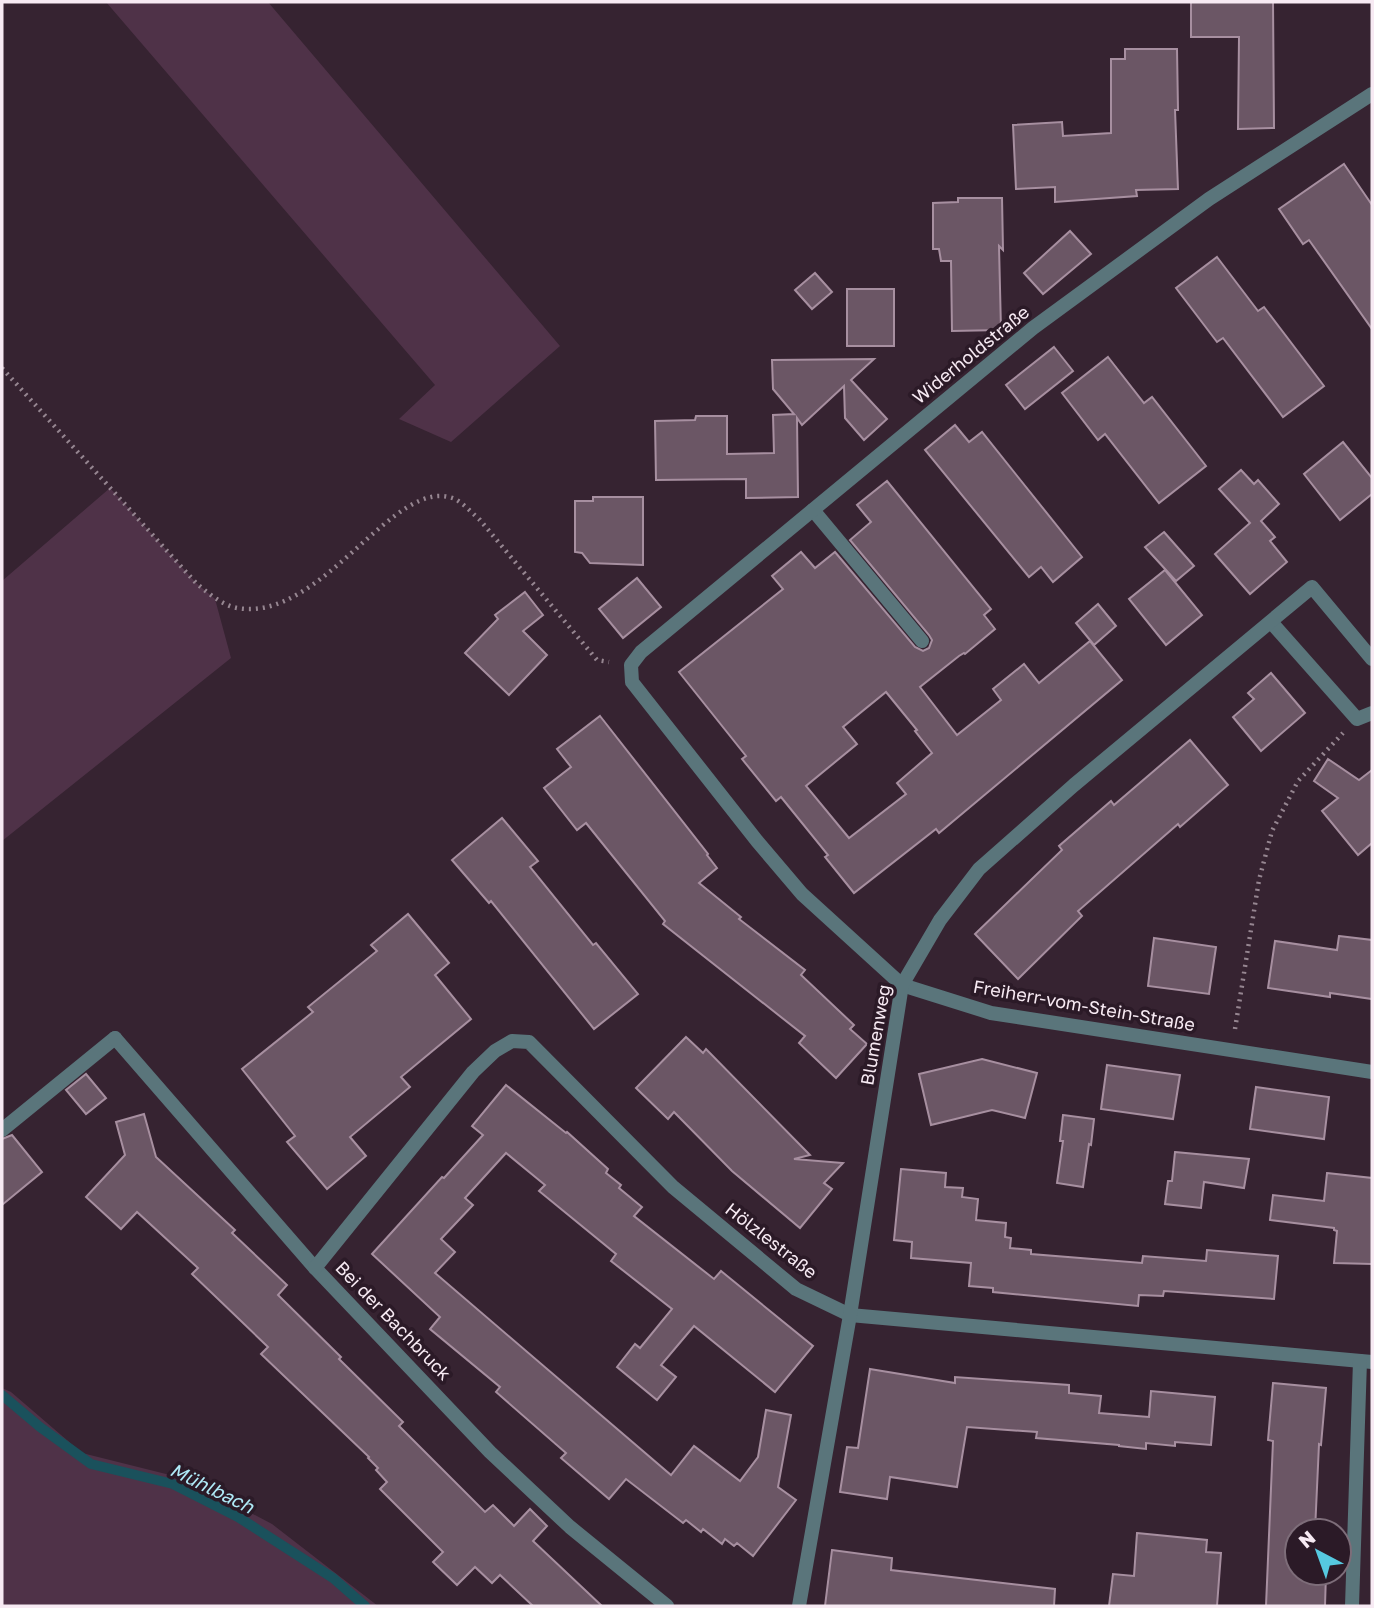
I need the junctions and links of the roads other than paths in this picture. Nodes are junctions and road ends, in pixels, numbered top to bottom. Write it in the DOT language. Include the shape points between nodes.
graph roads {
  1 [pos="1372,94"];
  2 [pos="813,510"];
  3 [pos="1271,622"];
  4 [pos="922,641"];
  5 [pos="1372,659"];
  6 [pos="632,682"];
  7 [pos="1372,713"];
  8 [pos="902,985"];
  9 [pos="1372,1072"];
  10 [pos="2,1130"];
  11 [pos="316,1268"];
  12 [pos="850,1315"];
  13 [pos="1366,1361"];
  14 [pos="667,1606"];
  15 [pos="799,1606"];
  16 [pos="1352,1606"];
  1 -- 2 [label="street, Widerholdstraße" via="1209,199 1033,328"];
  2 -- 4 [label="street"];
  2 -- 6 [label="street, Widerholdstraße" via="641,652 631,665"];
  3 -- 5 [label="street, Blumenweg" via="1312,587"];
  3 -- 7 [label="street" via="1357,719"];
  3 -- 8 [label="street, Blumenweg" via="979,869 940,920"];
  6 -- 8 [label="street, Freiherr-vom-Stein-Straße" via="802,894"];
  8 -- 9 [label="street, Freiherr-vom-Stein-Straße" via="991,1013"];
  8 -- 12 [label="street, Blumenweg"];
  10 -- 11 [label="street, Bei der Bachbruck" via="115,1038"];
  11 -- 12 [label="street, Hölzlestraße" via="473,1072 512,1041 529,1042 673,1187 796,1289"];
  11 -- 14 [label="street, Bei der Bachbruck" via="490,1452 570,1527"];
  12 -- 13 [label="street, Hölzlestraße"];
  12 -- 15 [label="street, Blumenweg"];
  13 -- 16 [label="street"];
}
